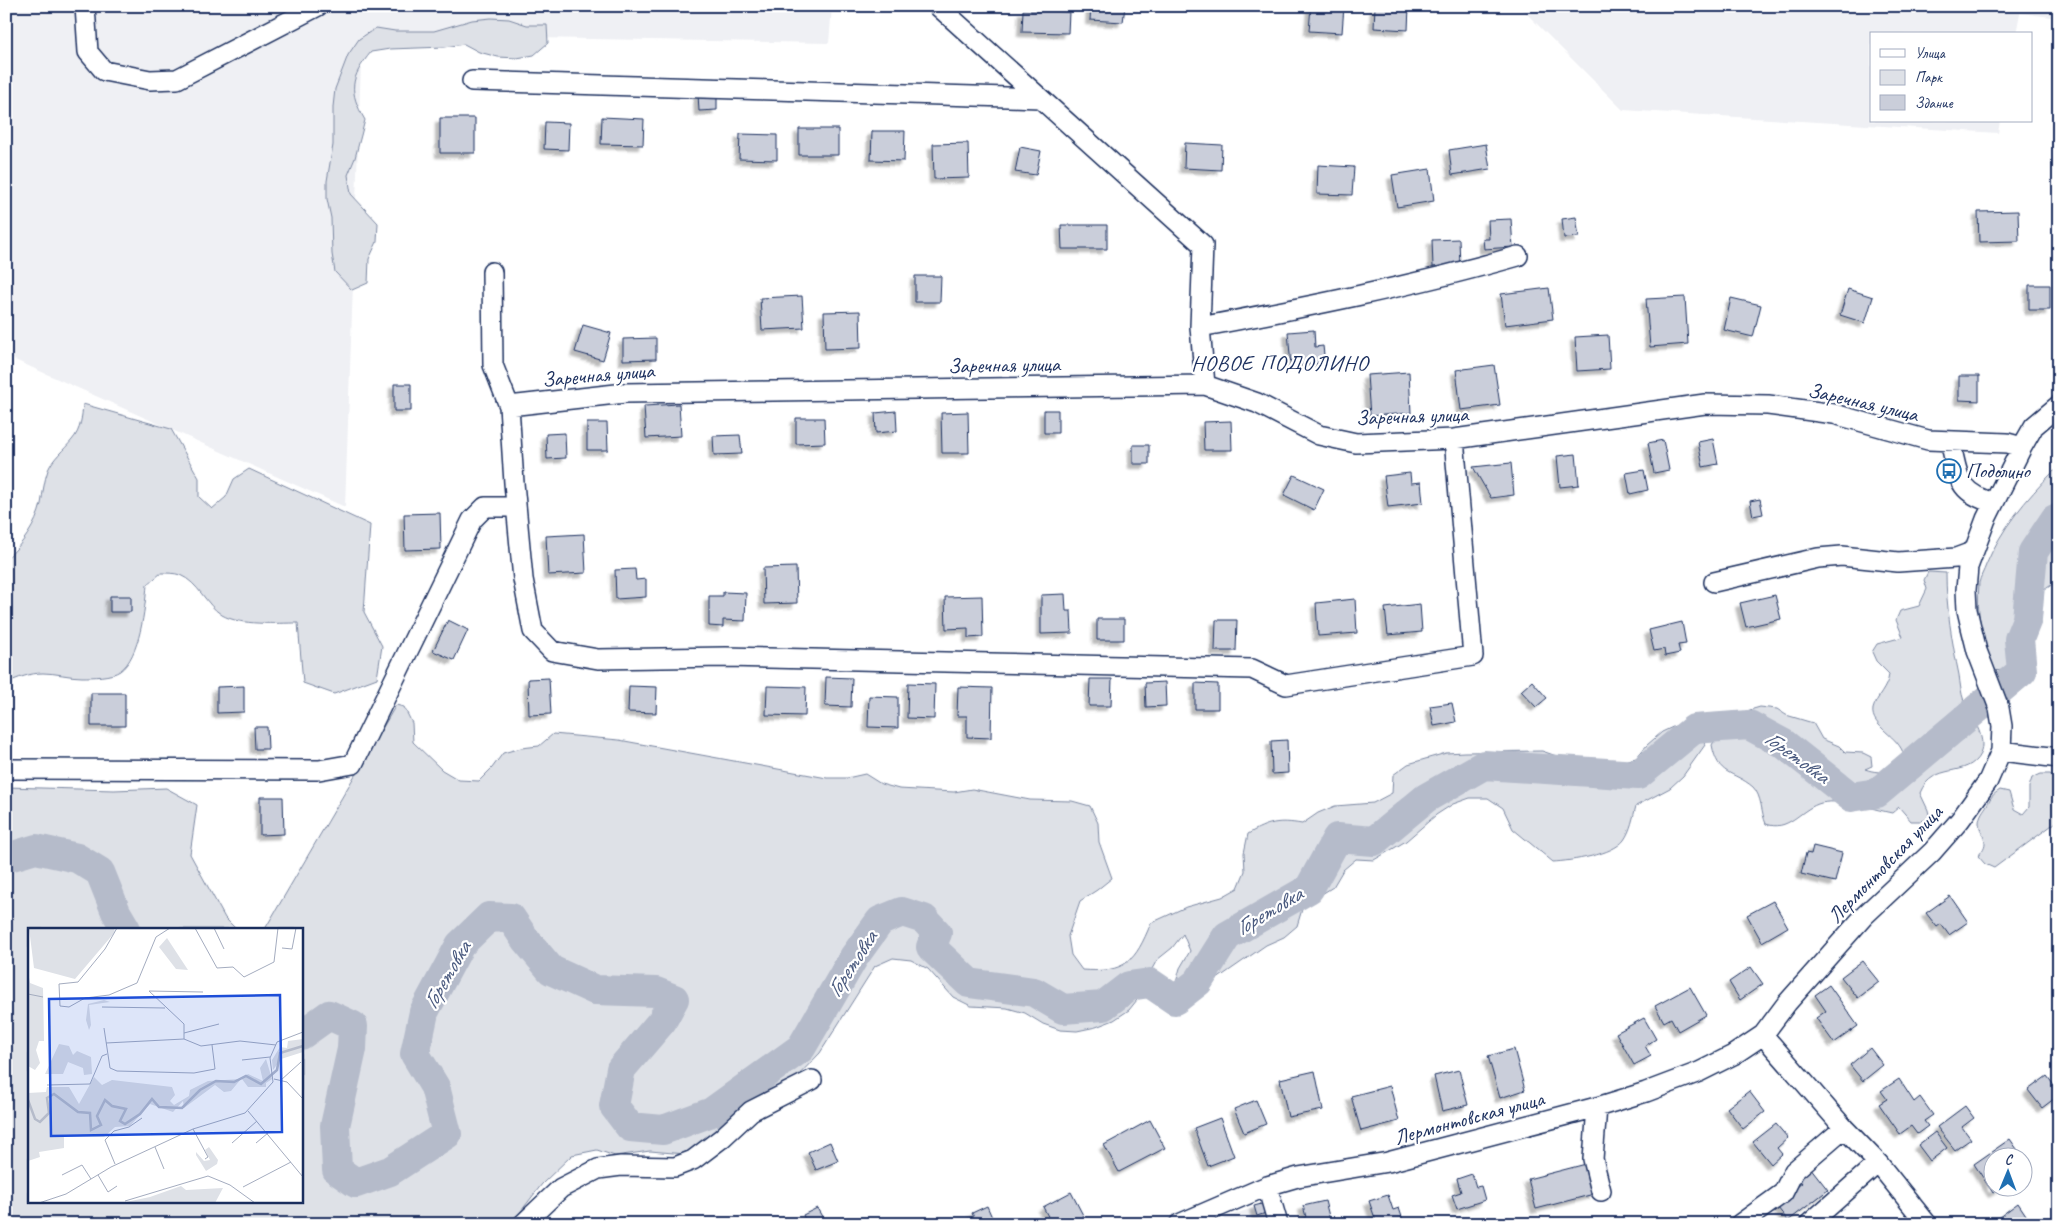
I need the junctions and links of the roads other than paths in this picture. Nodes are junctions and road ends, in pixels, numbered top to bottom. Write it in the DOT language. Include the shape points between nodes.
graph roads {
  1 [pos="85,6"];
  2 [pos="318,6"];
  3 [pos="938,6"];
  4 [pos="472,82"];
  5 [pos="1040,98"];
  6 [pos="1518,256"];
  7 [pos="492,272"];
  8 [pos="1200,327"];
  9 [pos="1205,385"];
  10 [pos="2059,405"];
  11 [pos="509,406"];
  12 [pos="1454,439"];
  13 [pos="1950,441"];
  14 [pos="2022,447"];
  15 [pos="1994,503"];
  16 [pos="516,507"];
  17 [pos="1972,552"];
  18 [pos="1714,582"];
  19 [pos="2001,751"];
  20 [pos="2059,758"];
  21 [pos="6,769"];
  22 [pos="1763,1034"];
  23 [pos="812,1080"];
  24 [pos="1597,1107"];
  25 [pos="1844,1128"];
  26 [pos="1878,1163"];
  27 [pos="1267,1186"];
  28 [pos="1601,1191"];
  29 [pos="523,1224"];
  30 [pos="1179,1224"];
  31 [pos="1278,1224"];
  32 [pos="1740,1224"];
  33 [pos="1809,1224"];
  34 [pos="1927,1224"];
  1 -- 2 [label="street" via="88,52 104,72 150,80 177,79"];
  3 -- 5 [label="street"];
  4 -- 5 [label="street"];
  5 -- 8 [label="street" via="1203,245"];
  6 -- 8 [label="street" via="1457,274 1306,308"];
  7 -- 11 [label="street" via="493,365"];
  8 -- 9 [label="street"];
  9 -- 11 [label="street, Заречная улица" via="625,393"];
  9 -- 12 [label="street, Заречная улица" via="1257,403 1319,435 1356,444"];
  10 -- 14 [label="street, Лермонтовская улица" via="2034,426"];
  11 -- 16 [label="street"];
  12 -- 13 [label="street, Заречная улица" via="1714,404 1768,405 1834,414 1928,440"];
  12 -- 16 [label="street" via="1473,656 1286,685 1252,670 726,657 598,659 552,651 533,631 523,579"];
  13 -- 14 [label="street, Заречная улица" via="2007,442"];
  13 -- 15 [label="street" via="1960,481 1969,494"];
  14 -- 15 [label="street, Лермонтовская улица"];
  15 -- 17 [label="street, Лермонтовская улица"];
  16 -- 21 [label="street" via="485,508 472,520 352,764 320,770"];
  17 -- 18 [label="street" via="1956,558 1898,562 1842,556 1818,558"];
  17 -- 19 [label="street, Лермонтовская улица" via="1967,575 1967,610 1977,651 1999,708"];
  19 -- 20 [label="street"];
  19 -- 22 [label="street, Лермонтовская улица" via="1988,781 1960,820 1932,852 1865,915"];
  22 -- 24 [label="street, Лермонтовская улица" via="1733,1055 1699,1072"];
  22 -- 25 [label="street"];
  23 -- 29 [label="street" via="751,1110 694,1160 675,1167 598,1169 561,1188"];
  24 -- 27 [label="street, Лермонтовская улица" via="1388,1162 1298,1177"];
  24 -- 28 [label="street" via="1593,1158"];
  25 -- 26 [label="street"];
  25 -- 32 [label="street" via="1794,1171 1783,1193"];
  26 -- 33 [label="street"];
  26 -- 34 [label="street"];
  27 -- 30 [label="street, Лермонтовская улица"];
  27 -- 31 [label="street"];
}
